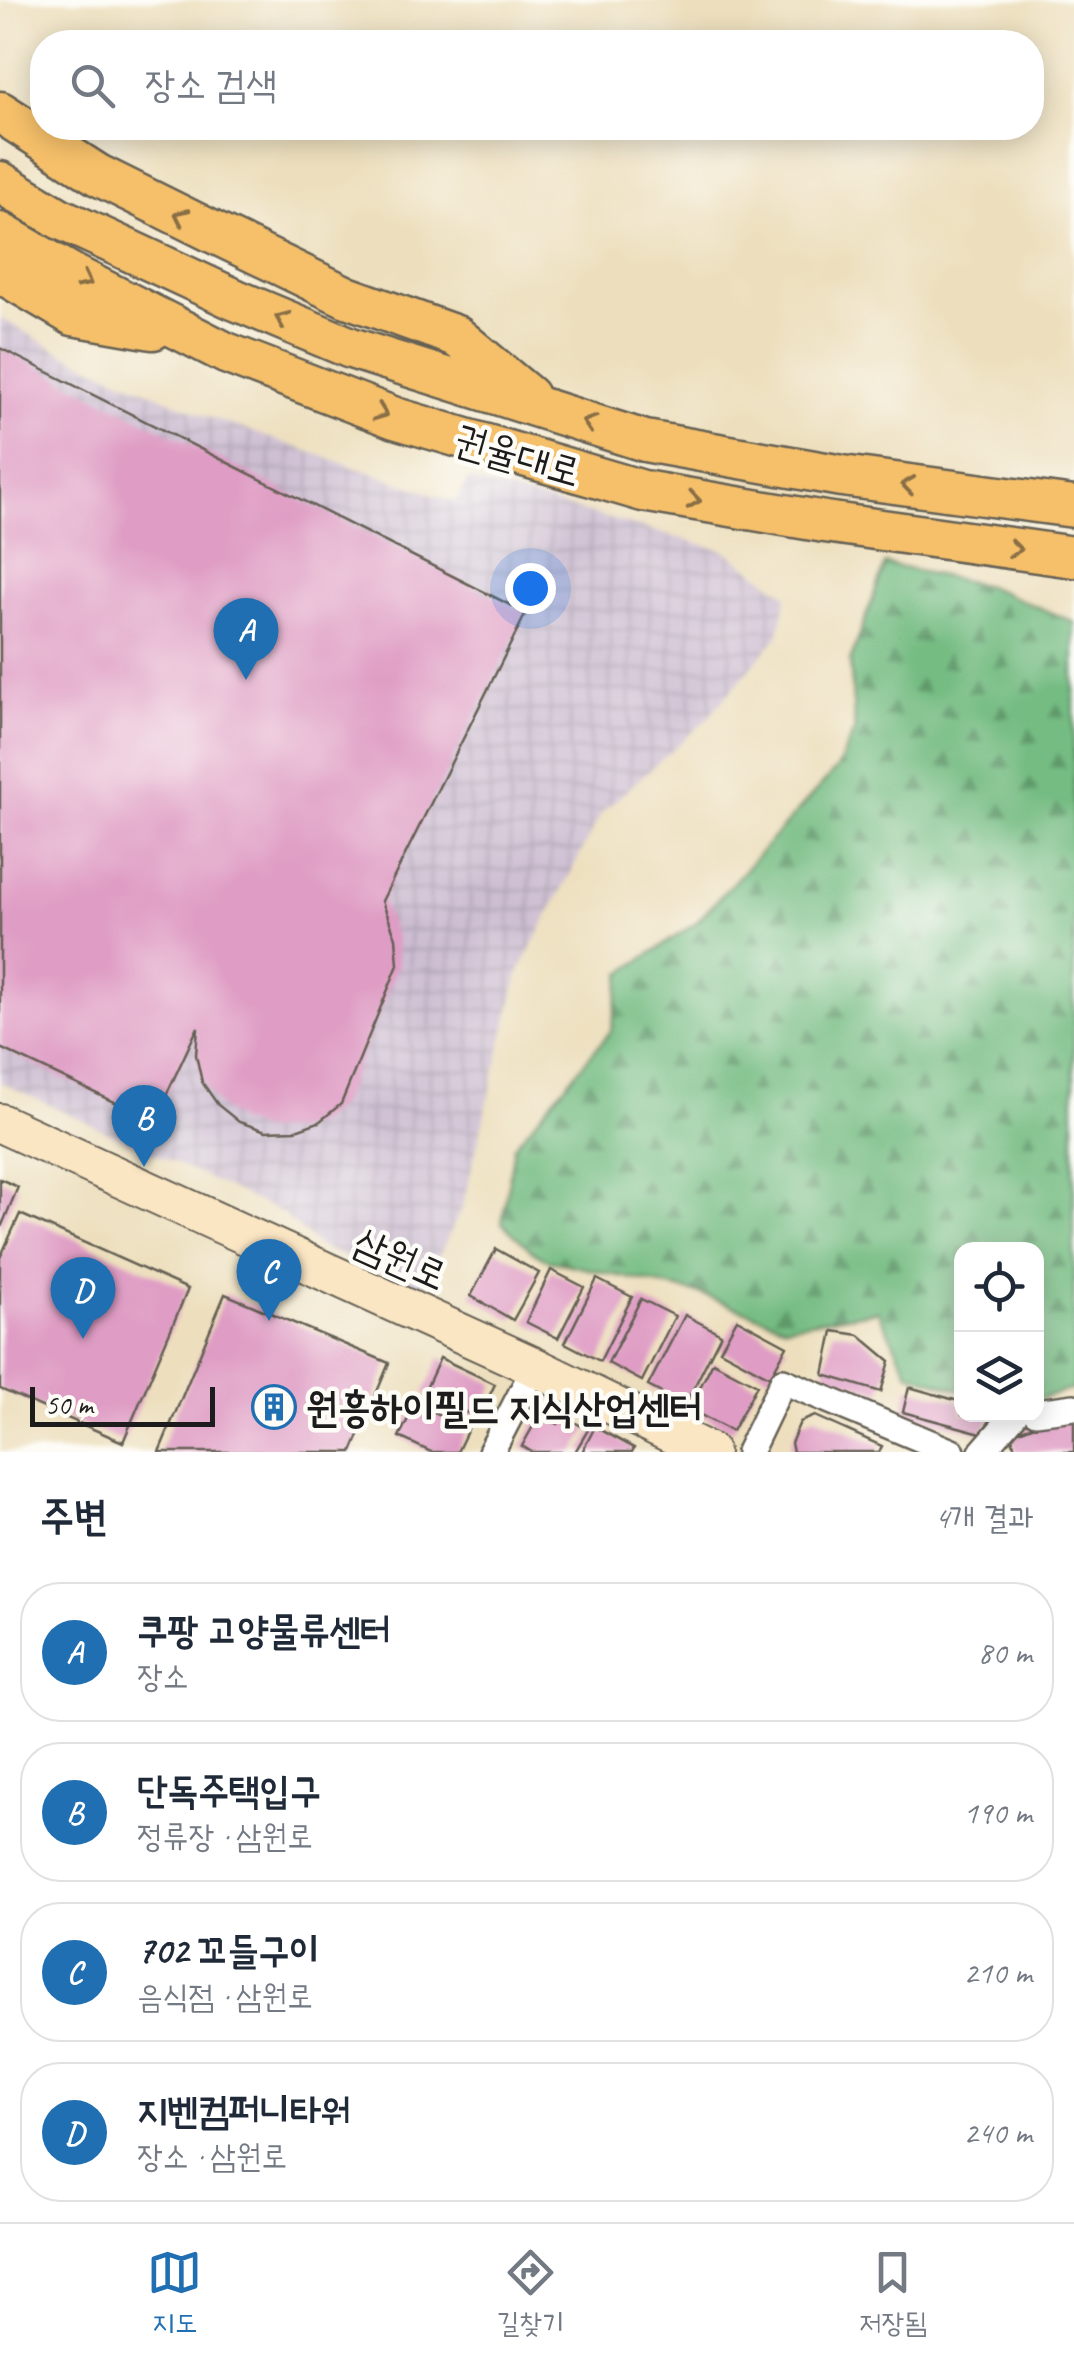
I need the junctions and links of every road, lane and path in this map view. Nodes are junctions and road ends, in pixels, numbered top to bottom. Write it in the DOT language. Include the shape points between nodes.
graph roads {
  1 [pos="0,112"];
  2 [pos="30,131"];
  3 [pos="44,140"];
  4 [pos="0,182"];
  5 [pos="0,233"];
  6 [pos="0,272"];
  7 [pos="191,335"];
  8 [pos="542,408"];
  9 [pos="1074,507"];
  10 [pos="1074,557"];
  11 [pos="0,1123"];
  12 [pos="535,1366"];
  13 [pos="1074,1406"];
  14 [pos="1044,1411"];
  15 [pos="1008,1422"];
  16 [pos="491,1452"];
  17 [pos="709,1452"];
  18 [pos="750,1452"];
  19 [pos="952,1452"];
  20 [pos="982,1452"];
  2 -- 1 [label="main road, one-way"];
  8 -- 3 [label="main road, one-way" via="456,336 347,297 98,175"];
  8 -- 4 [label="main road, 권율대로, one-way" via="351,348 58,218"];
  5 -- 7 [label="main road, 권율대로, one-way"];
  6 -- 7 [label="main road" via="72,316"];
  7 -- 10 [label="main road, 권율대로, one-way" via="396,418 642,491"];
  9 -- 8 [label="main road, 권율대로, one-way" via="842,476 645,440"];
  11 -- 12 [label="main road, 삼원로"];
  12 -- 16 [label="street"];
  12 -- 17 [label="main road, 삼원로"];
  13 -- 14 [label="street"];
  15 -- 20 [label="street"];
  18 -- 19 [label="street" via="783,1381"];
}
